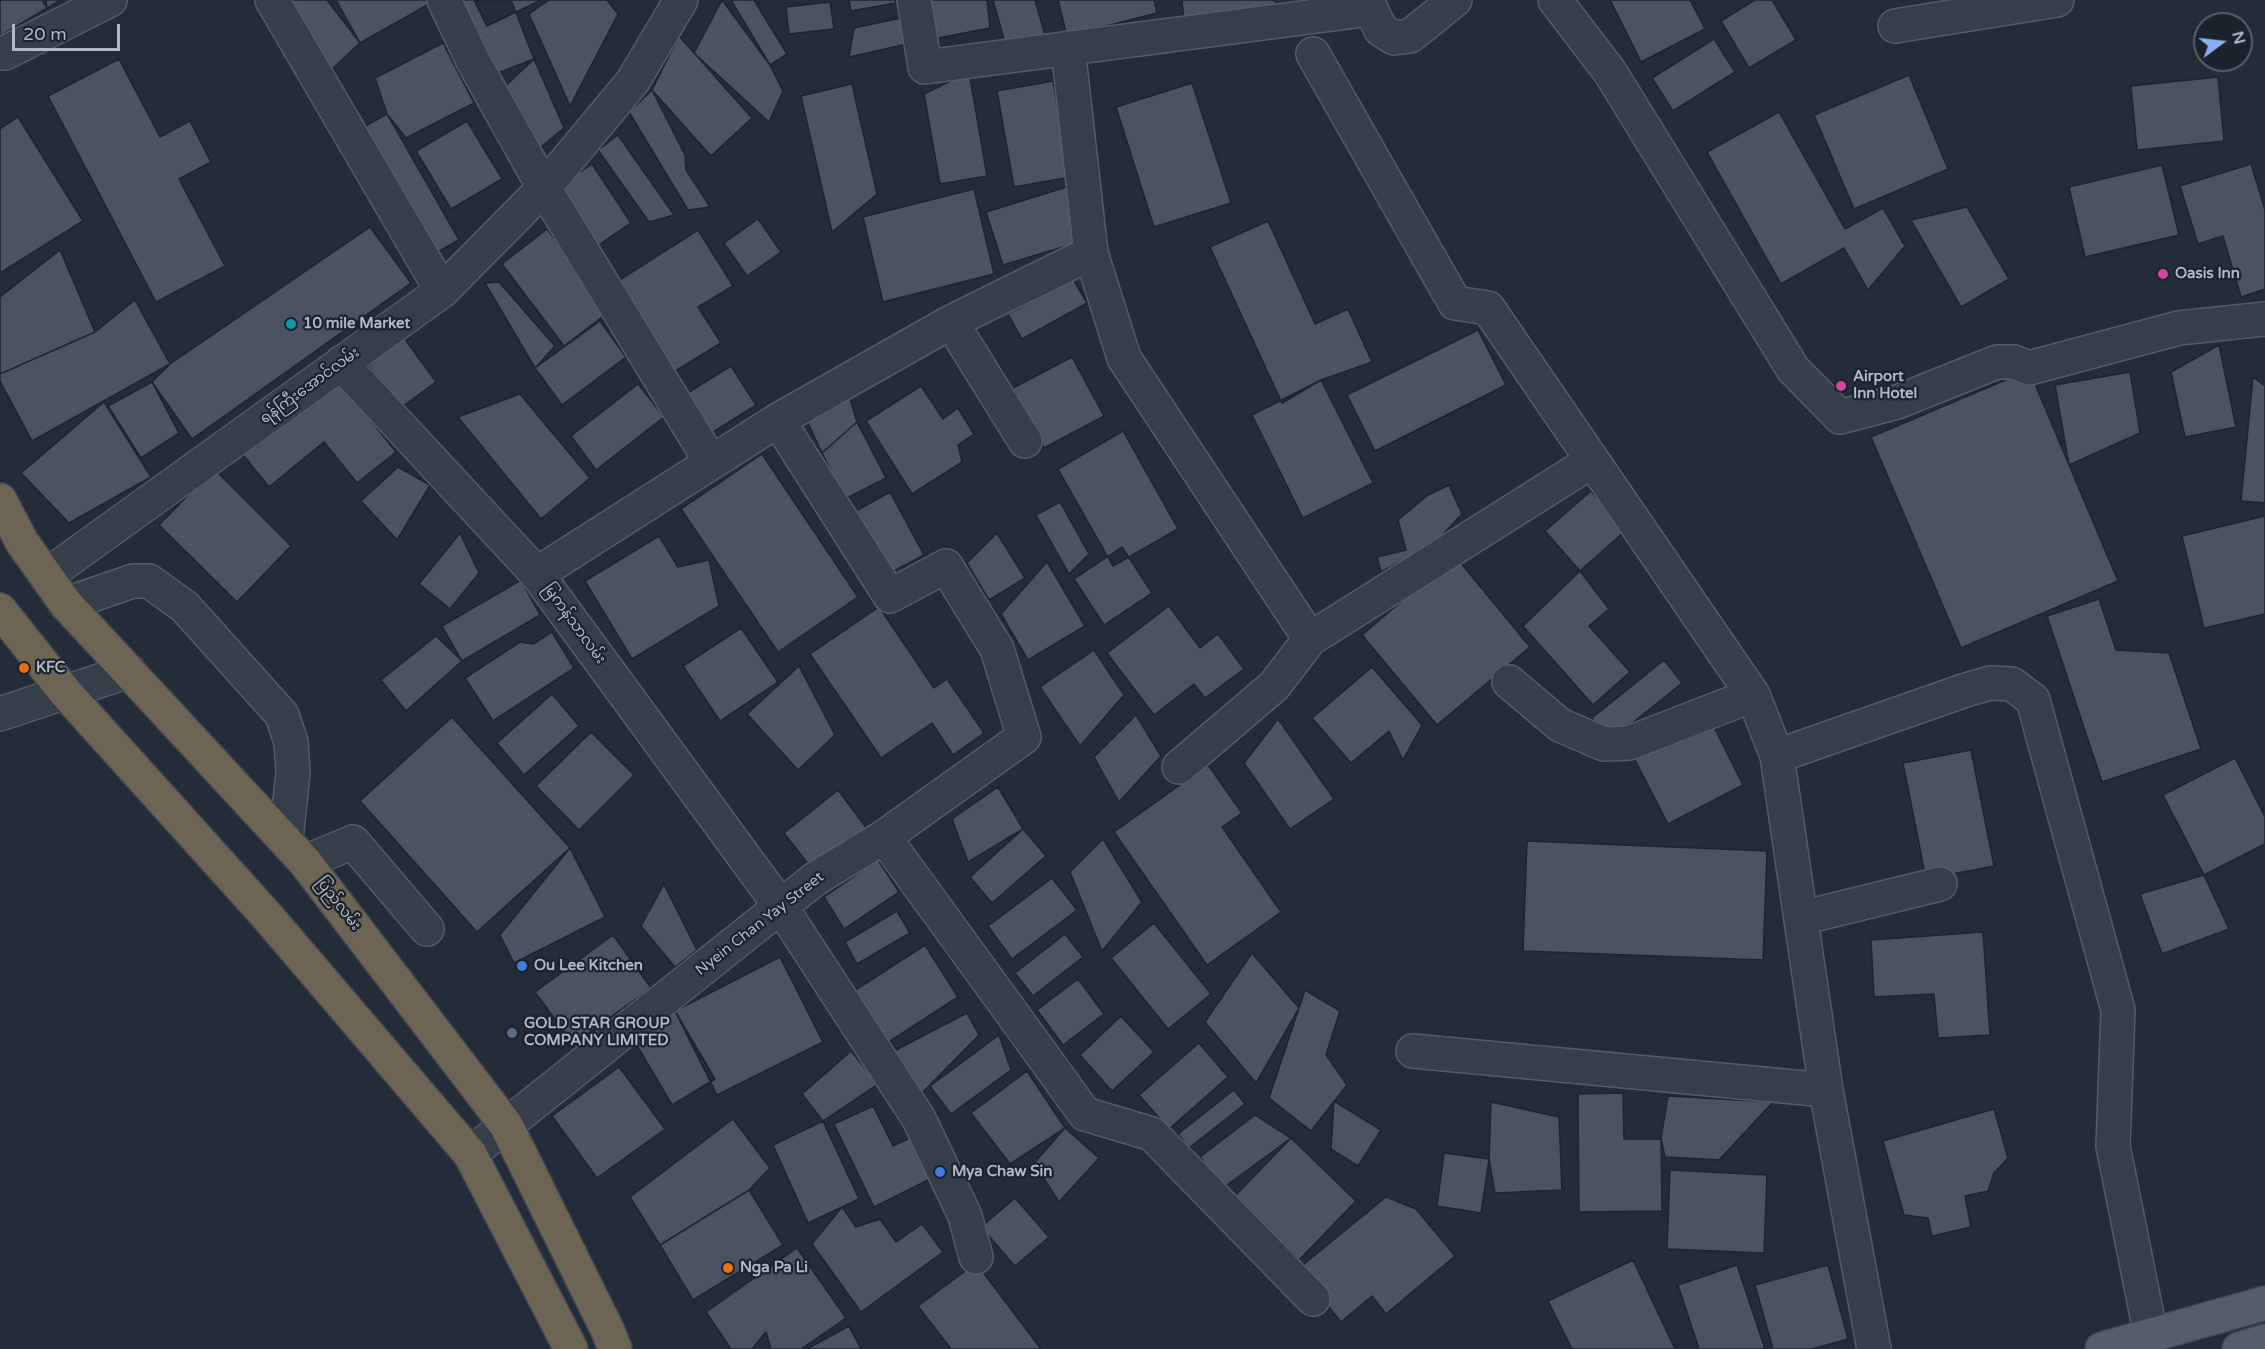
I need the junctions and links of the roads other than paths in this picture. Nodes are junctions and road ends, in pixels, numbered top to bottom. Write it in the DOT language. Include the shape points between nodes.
graph roads {
  1 [pos="110,0"];
  2 [pos="272,0"];
  3 [pos="444,0"];
  4 [pos="681,0"];
  5 [pos="914,0"];
  6 [pos="1455,0"];
  7 [pos="1556,0"];
  8 [pos="2057,0"];
  9 [pos="1369,5"];
  10 [pos="1894,26"];
  11 [pos="1068,48"];
  12 [pos="0,53"];
  13 [pos="1313,54"];
  14 [pos="544,188"];
  15 [pos="1091,253"];
  16 [pos="442,291"];
  17 [pos="2265,319"];
  18 [pos="951,322"];
  19 [pos="341,363"];
  20 [pos="778,420"];
  21 [pos="1025,441"];
  22 [pos="1592,461"];
  23 [pos="711,462"];
  24 [pos="0,500"];
  25 [pos="537,574"];
  26 [pos="46,576"];
  27 [pos="66,604"];
  28 [pos="0,610"];
  29 [pos="1310,639"];
  30 [pos="129,671"];
  31 [pos="1509,682"];
  32 [pos="66,693"];
  33 [pos="1753,695"];
  34 [pos="0,714"];
  35 [pos="1777,756"];
  36 [pos="1179,767"];
  37 [pos="884,837"];
  38 [pos="295,851"];
  39 [pos="1940,884"];
  40 [pos="781,907"];
  41 [pos="1801,918"];
  42 [pos="427,929"];
  43 [pos="1413,1051"];
  44 [pos="1826,1090"];
  45 [pos="506,1125"];
  46 [pos="470,1154"];
  47 [pos="976,1257"];
  48 [pos="1314,1299"];
  49 [pos="2265,1303"];
  50 [pos="2151,1336"];
  51 [pos="2265,1341"];
  52 [pos="571,1349"];
  53 [pos="615,1349"];
  54 [pos="1874,1349"];
  55 [pos="2102,1349"];
  56 [pos="2239,1349"];
  1 -- 12 [label="street"];
  2 -- 16 [label="street"];
  3 -- 14 [label="street" via="473,61"];
  4 -- 14 [label="street, ရန်ကြီးအောင်လမ်း" via="633,81"];
  5 -- 11 [label="street" via="926,67"];
  6 -- 9 [label="street" via="1410,36 1394,38 1382,30"];
  7 -- 17 [label="street" via="1610,72 1793,369 1840,417 1897,402 1997,362 2014,362 2029,368 2179,328"];
  8 -- 10 [label="street"];
  9 -- 11 [label="street"];
  11 -- 15 [label="street"];
  13 -- 22 [label="street" via="1455,303 1488,308"];
  14 -- 16 [label="street, ရန်ကြီးအောင်လမ်း"];
  14 -- 23 [label="street"];
  15 -- 18 [label="street"];
  15 -- 29 [label="street" via="1124,358"];
  16 -- 19 [label="street, ရန်ကြီးအောင်လမ်း"];
  18 -- 20 [label="street"];
  18 -- 21 [label="street"];
  19 -- 25 [label="street, မြကန်သာလမ်း"];
  19 -- 26 [label="street, ရန်ကြီးအောင်လမ်း"];
  20 -- 23 [label="street"];
  20 -- 37 [label="street, Nyein Chan Yay Street" via="890,596 946,566 997,649 1024,737"];
  22 -- 29 [label="street"];
  22 -- 33 [label="street"];
  23 -- 25 [label="street"];
  24 -- 26 [label="highway, ပြည်လမ်း"];
  25 -- 40 [label="street, မြကန်သာလမ်း"];
  26 -- 27 [label="highway, ပြည်လမ်း"];
  27 -- 30 [label="highway, ပြည်လမ်း"];
  27 -- 38 [label="street" via="133,581 149,581 185,607 282,716 291,742"];
  28 -- 32 [label="highway"];
  29 -- 36 [label="street" via="1274,686"];
  30 -- 32 [label="street"];
  30 -- 38 [label="highway, ပြည်လမ်း"];
  31 -- 33 [label="street" via="1560,724 1604,744 1629,743"];
  32 -- 34 [label="street"];
  32 -- 46 [label="highway" via="267,916"];
  33 -- 35 [label="street"];
  35 -- 41 [label="street"];
  35 -- 50 [label="street" via="1990,683 2012,684 2032,700 2118,1010 2113,1146"];
  37 -- 40 [label="street, Nyein Chan Yay Street" via="815,879"];
  37 -- 48 [label="street" via="1085,1114 1152,1134"];
  38 -- 42 [label="street" via="353,842"];
  38 -- 45 [label="highway, ပြည်လမ်း"];
  39 -- 41 [label="street"];
  40 -- 45 [label="street, Nyein Chan Yay Street"];
  40 -- 47 [label="street, မြကန်သာလမ်း" via="919,1119 965,1216"];
  41 -- 44 [label="street"];
  43 -- 44 [label="street"];
  44 -- 54 [label="street"];
  45 -- 46 [label="street, Nyein Chan Yay Street"];
  45 -- 53 [label="highway, ပြည်လမ်း"];
  46 -- 52 [label="highway"];
  49 -- 50 [label="main road"];
  50 -- 55 [label="main road"];
  51 -- 56 [label="main road"];
}
